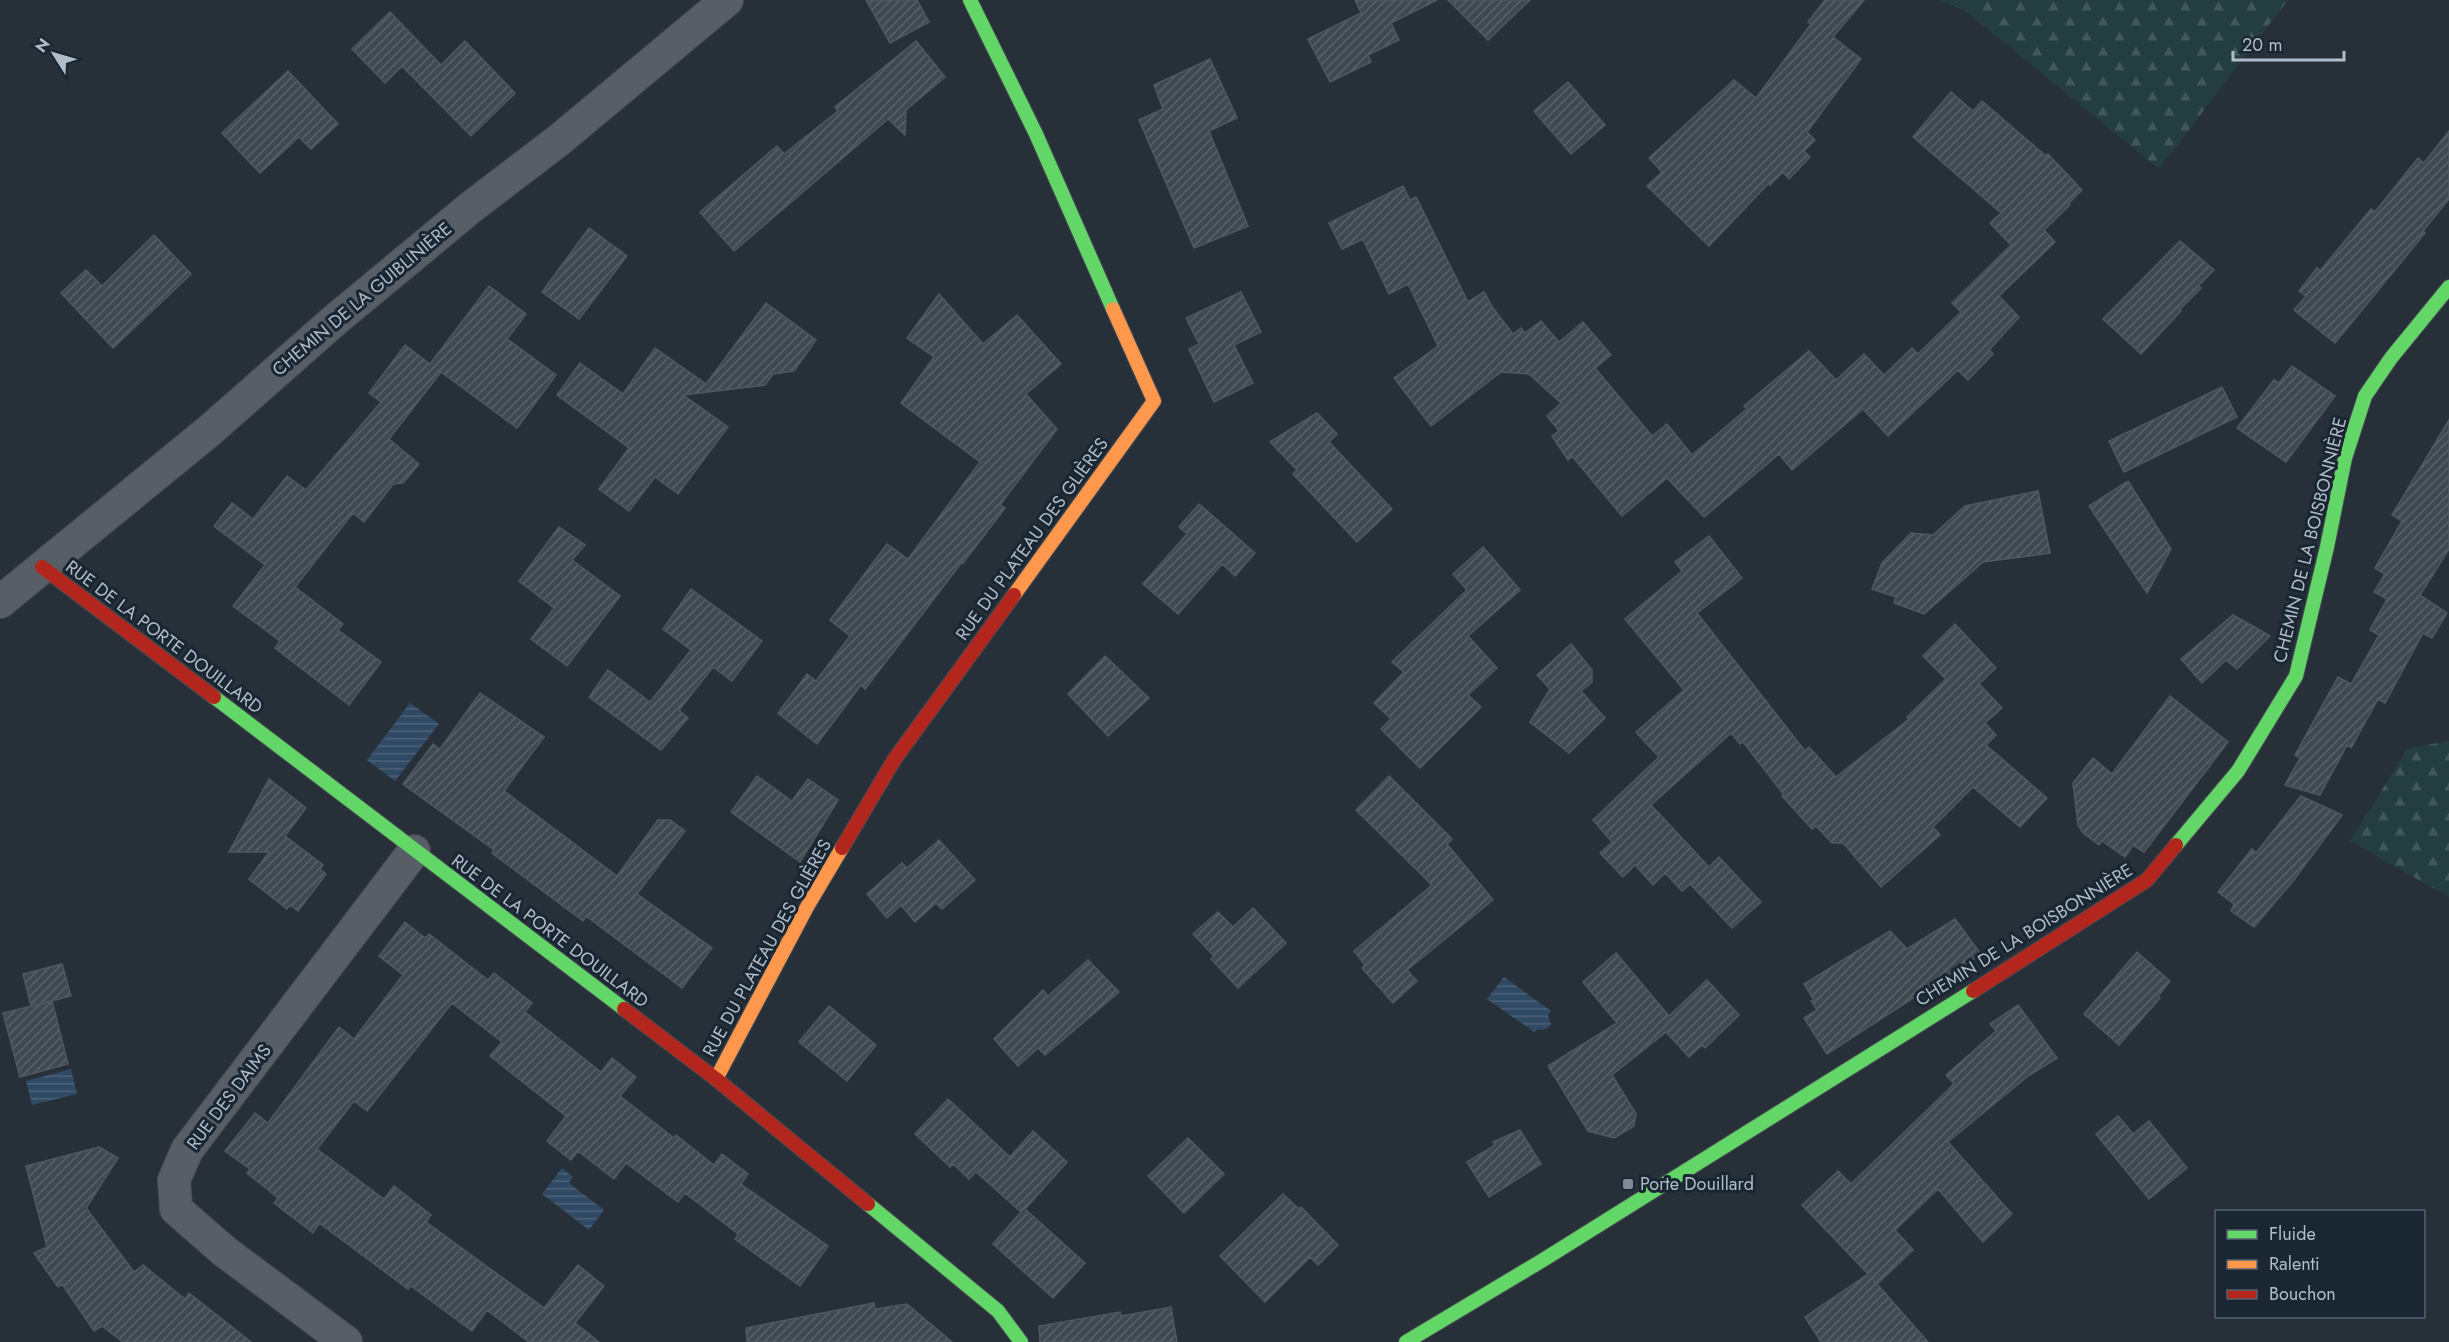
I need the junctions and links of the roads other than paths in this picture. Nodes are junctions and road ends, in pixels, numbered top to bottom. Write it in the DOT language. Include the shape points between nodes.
graph roads {
  1 [pos="727,0"];
  2 [pos="970,0"];
  3 [pos="2449,287"];
  4 [pos="42,567"];
  5 [pos="0,602"];
  6 [pos="414,851"];
  7 [pos="716,1079"];
  8 [pos="346,1342"];
  9 [pos="1021,1342"];
  10 [pos="1406,1342"];
  1 -- 4 [label="street, CHEMIN DE LA GUIBLINIÈRE" via="559,140 470,208 209,431"];
  2 -- 7 [label="street, RUE DU PLATEAU DES GLIÈRES" via="1036,134 1154,401 894,760 807,907"];
  3 -- 10 [label="street, CHEMIN DE LA BOISBONNIÈRE" via="2365,396 2345,458 2296,676 2238,771 2147,880 1829,1083"];
  4 -- 5 [label="street, CHEMIN DE LA GUIBLINIÈRE"];
  4 -- 6 [label="street, RUE DE LA PORTE DOUILLARD"];
  6 -- 7 [label="street, RUE DE LA PORTE DOUILLARD"];
  6 -- 8 [label="street, RUE DES DAIMS" via="188,1150 174,1180 176,1209 224,1251"];
  7 -- 9 [label="street, RUE DE LA PORTE DOUILLARD" via="998,1311"];
}
